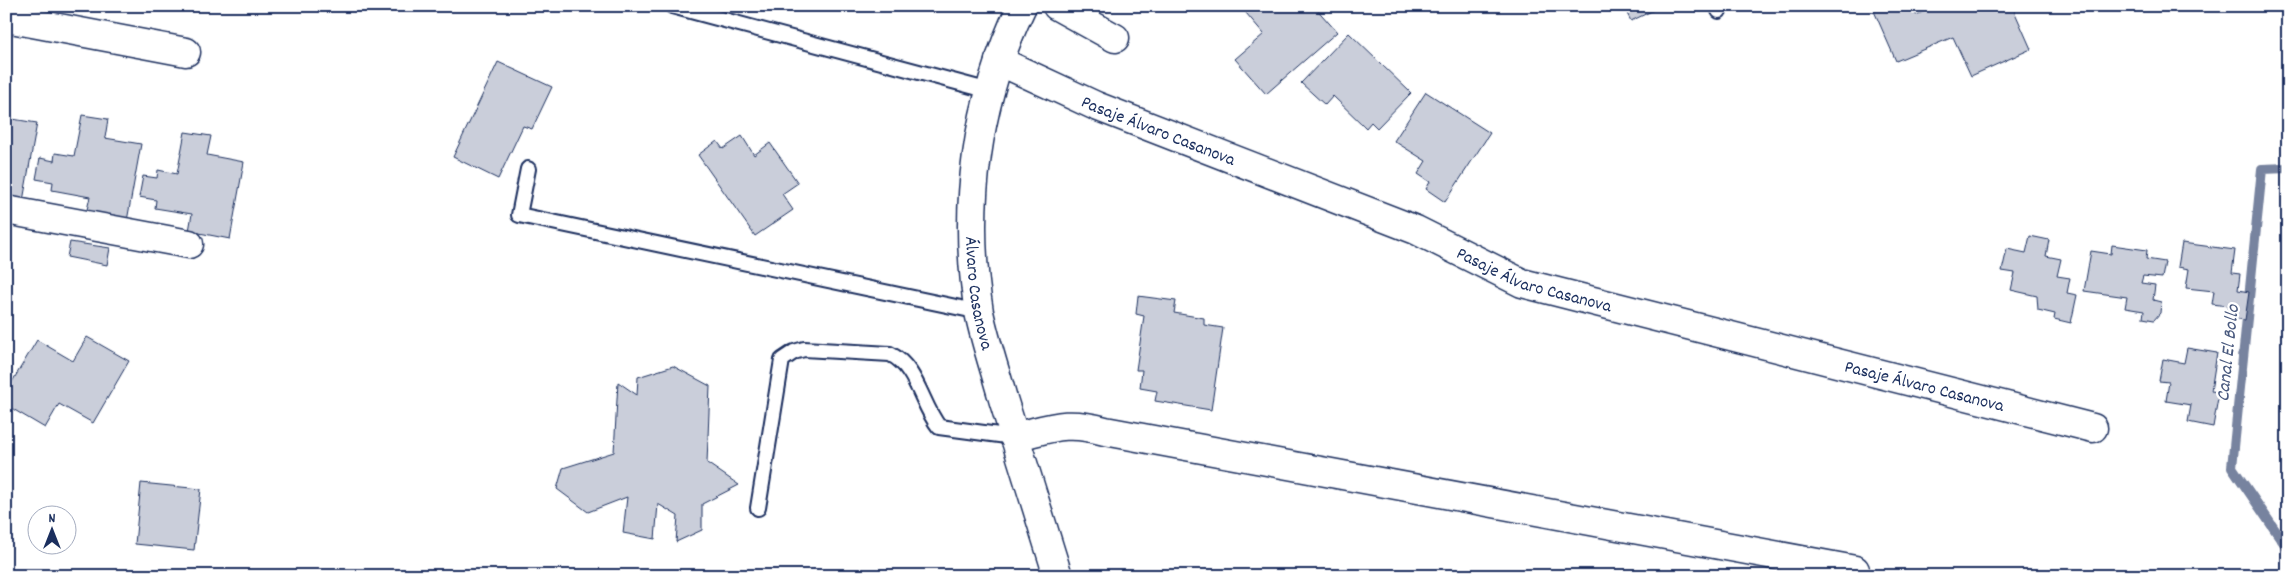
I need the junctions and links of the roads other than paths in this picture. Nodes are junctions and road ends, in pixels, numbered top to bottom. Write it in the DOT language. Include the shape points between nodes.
graph roads {
  1 [pos="672,6"];
  2 [pos="1022,6"];
  3 [pos="1057,6"];
  4 [pos="6,18"];
  5 [pos="1115,38"];
  6 [pos="186,52"];
  7 [pos="999,62"];
  8 [pos="990,91"];
  9 [pos="528,169"];
  10 [pos="6,210"];
  11 [pos="189,244"];
  12 [pos="980,312"];
  13 [pos="2093,428"];
  14 [pos="1014,437"];
  15 [pos="758,508"];
  16 [pos="1855,570"];
  17 [pos="1058,576"];
  1 -- 8 [label="lane"];
  2 -- 7 [label="street, Álvaro Casanova"];
  3 -- 5 [label="street"];
  4 -- 6 [label="street"];
  7 -- 8 [label="street, Álvaro Casanova"];
  7 -- 13 [label="street, Pasaje Álvaro Casanova" via="1096,106 1416,230 1522,283"];
  8 -- 12 [label="street, Álvaro Casanova" via="976,162 972,210 974,278"];
  9 -- 12 [label="lane" via="519,215"];
  10 -- 11 [label="street"];
  12 -- 14 [label="street, Álvaro Casanova"];
  14 -- 15 [label="lane" via="939,427 928,413 919,388 901,359 890,354 804,349 782,360"];
  14 -- 16 [label="street" via="1066,424 1086,426"];
  14 -- 17 [label="street, Álvaro Casanova"];
}
